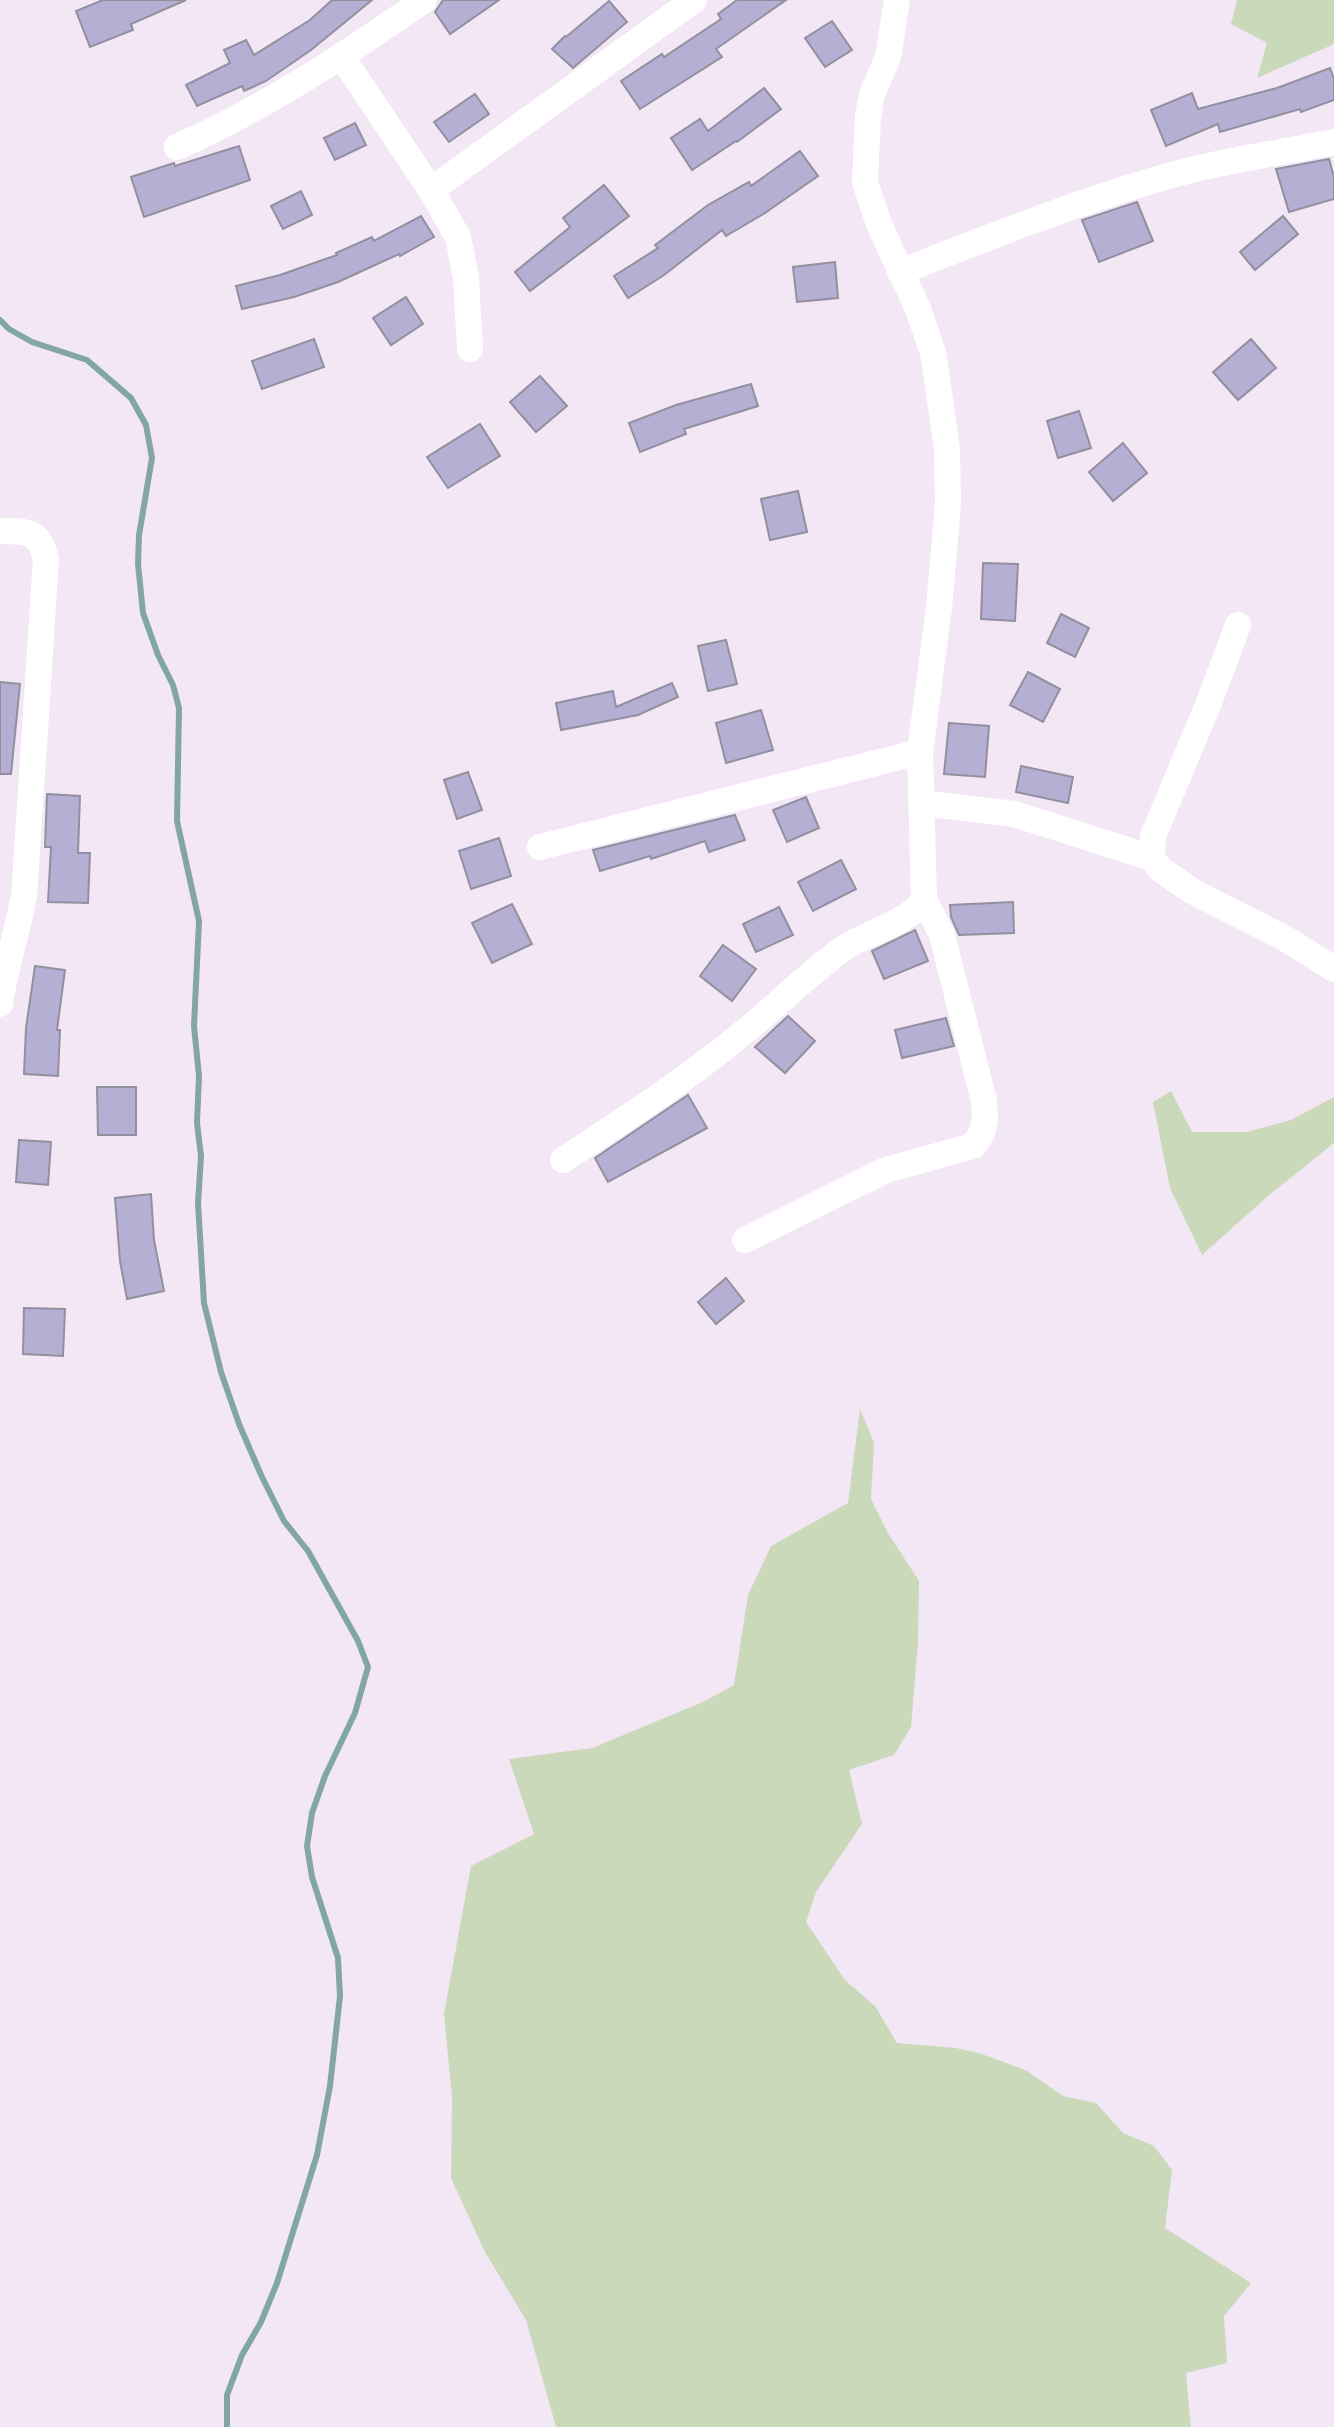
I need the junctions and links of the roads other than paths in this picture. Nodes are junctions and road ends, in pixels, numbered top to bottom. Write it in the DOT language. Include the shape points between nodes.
graph roads {
  1 [pos="424,0"];
  2 [pos="694,0"];
  3 [pos="897,0"];
  4 [pos="342,57"];
  5 [pos="1334,142"];
  6 [pos="177,147"];
  7 [pos="431,190"];
  8 [pos="900,272"];
  9 [pos="470,349"];
  10 [pos="0,531"];
  11 [pos="1238,625"];
  12 [pos="920,752"];
  13 [pos="922,803"];
  14 [pos="540,847"];
  15 [pos="1152,858"];
  16 [pos="924,900"];
  17 [pos="1334,969"];
  18 [pos="0,1004"];
  19 [pos="563,1160"];
  20 [pos="745,1240"];
  1 -- 4 [label="street"];
  2 -- 7 [label="street"];
  3 -- 8 [label="street" via="888,57 872,94 865,182"];
  4 -- 6 [label="street" via="248,113"];
  4 -- 7 [label="street"];
  5 -- 8 [label="street" via="1156,179"];
  7 -- 9 [label="street" via="462,251"];
  8 -- 12 [label="street" via="933,353 947,448 939,608"];
  10 -- 18 [label="street" via="38,538 46,560 24,896"];
  11 -- 15 [label="street" via="1153,836"];
  12 -- 13 [label="street"];
  12 -- 14 [label="street"];
  13 -- 15 [label="street" via="1014,814"];
  13 -- 16 [label="street"];
  15 -- 17 [label="street" via="1192,891"];
  16 -- 19 [label="street" via="906,917 843,949 726,1047"];
  16 -- 20 [label="street" via="942,935 984,1101 982,1133 973,1146 886,1170"];
}
